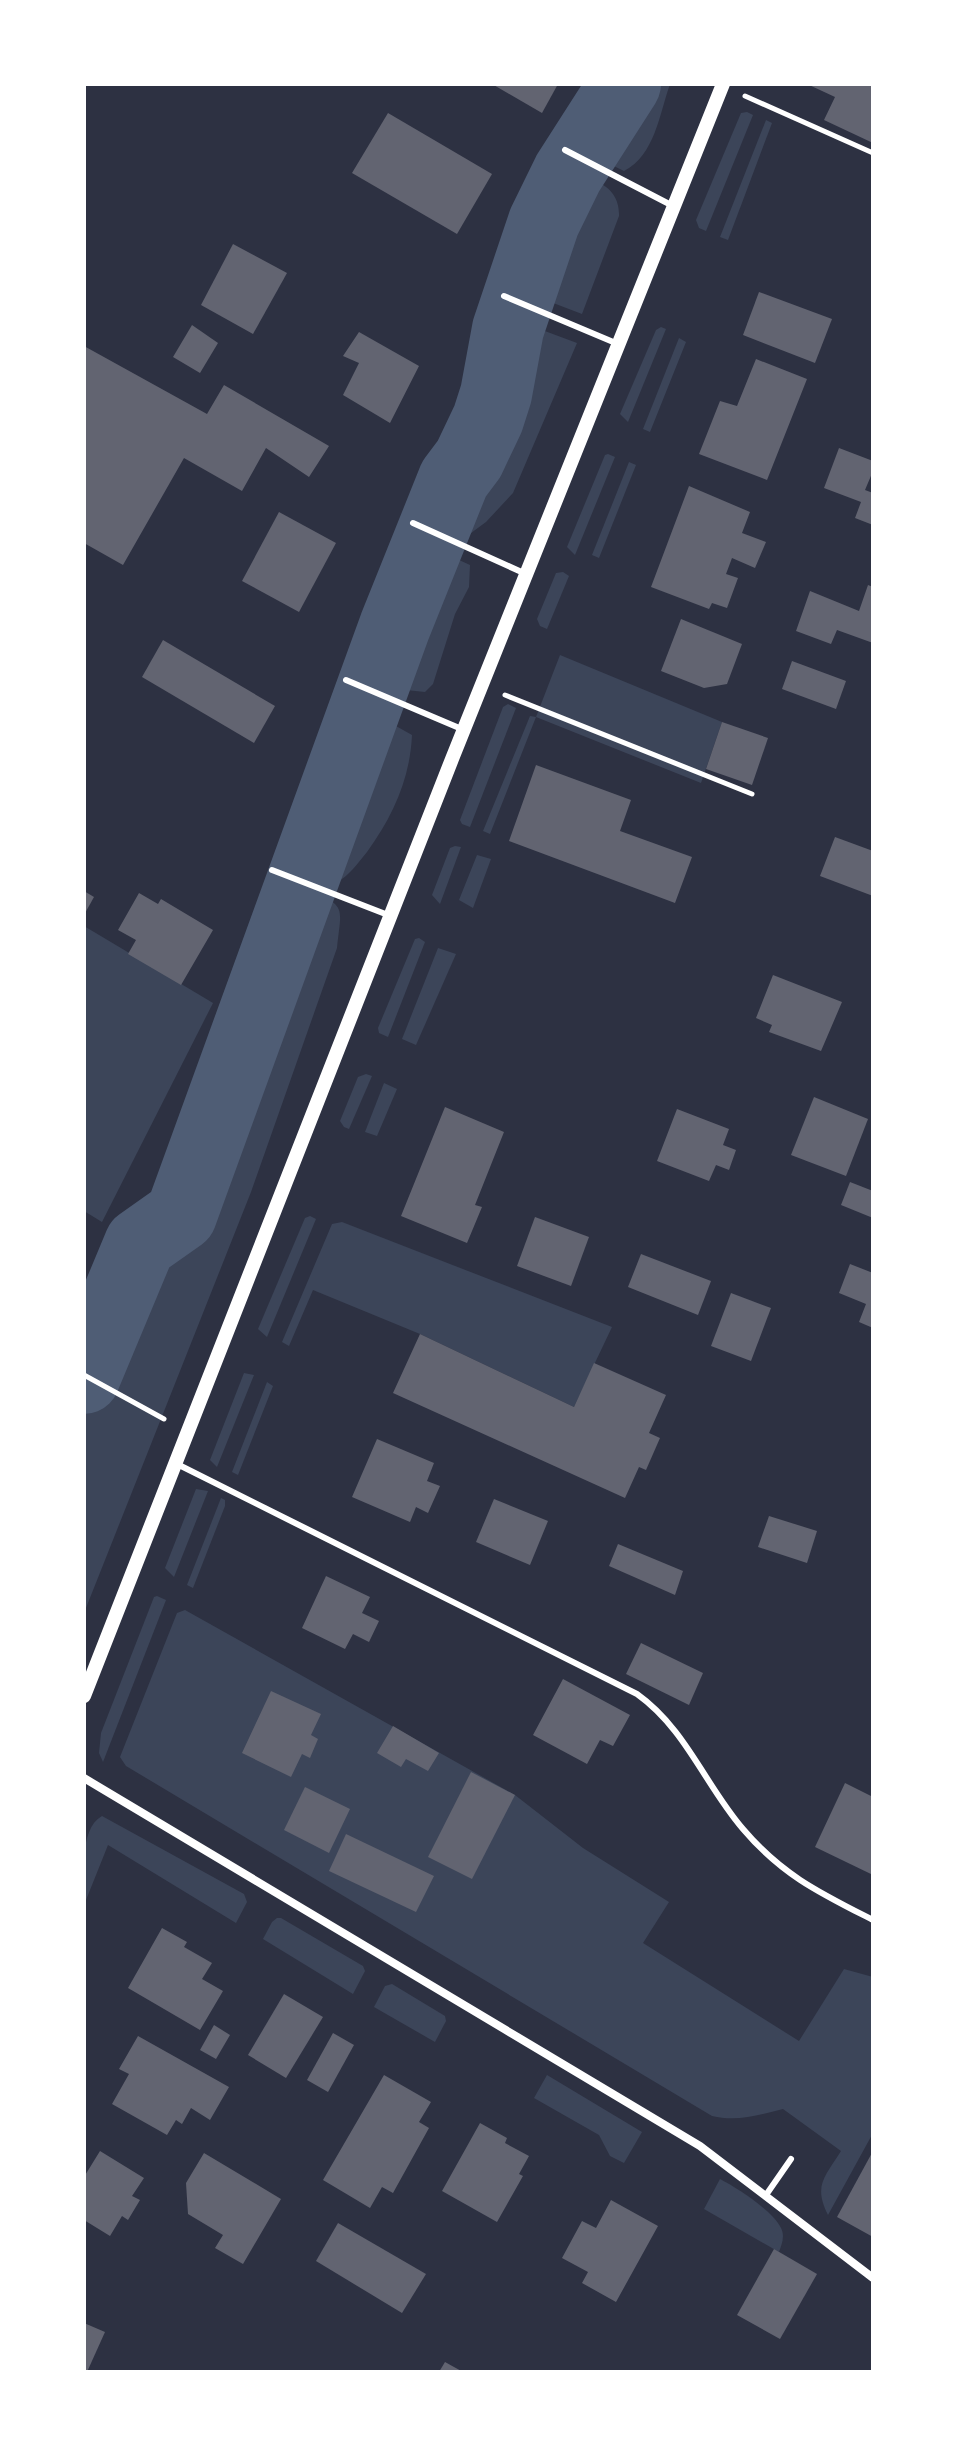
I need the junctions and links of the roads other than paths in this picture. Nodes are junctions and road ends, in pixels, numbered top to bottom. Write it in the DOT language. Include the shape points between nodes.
graph roads {
  1 [pos="723,84"];
  2 [pos="566,151"];
  3 [pos="673,206"];
  4 [pos="507,298"];
  5 [pos="618,344"];
  6 [pos="413,523"];
  7 [pos="526,574"];
  8 [pos="346,680"];
  9 [pos="464,730"];
  10 [pos="272,870"];
  11 [pos="390,916"];
  12 [pos="175,1463"];
  13 [pos="84,1696"];
  14 [pos="84,1778"];
  15 [pos="873,1920"];
  16 [pos="791,2159"];
  17 [pos="766,2195"];
  18 [pos="873,2278"];
  1 -- 3 [label="street"];
  2 -- 3 [label="lane"];
  3 -- 5 [label="street"];
  4 -- 5 [label="lane"];
  5 -- 7 [label="street"];
  6 -- 7 [label="lane"];
  7 -- 9 [label="street"];
  8 -- 9 [label="lane"];
  9 -- 11 [label="street"];
  10 -- 11 [label="lane"];
  11 -- 12 [label="street"];
  12 -- 13 [label="street"];
  12 -- 15 [label="lane" via="637,1694 673,1728 741,1827 772,1861 807,1887"];
  14 -- 17 [label="street" via="700,2146"];
  16 -- 17 [label="lane"];
  17 -- 18 [label="street"];
}
